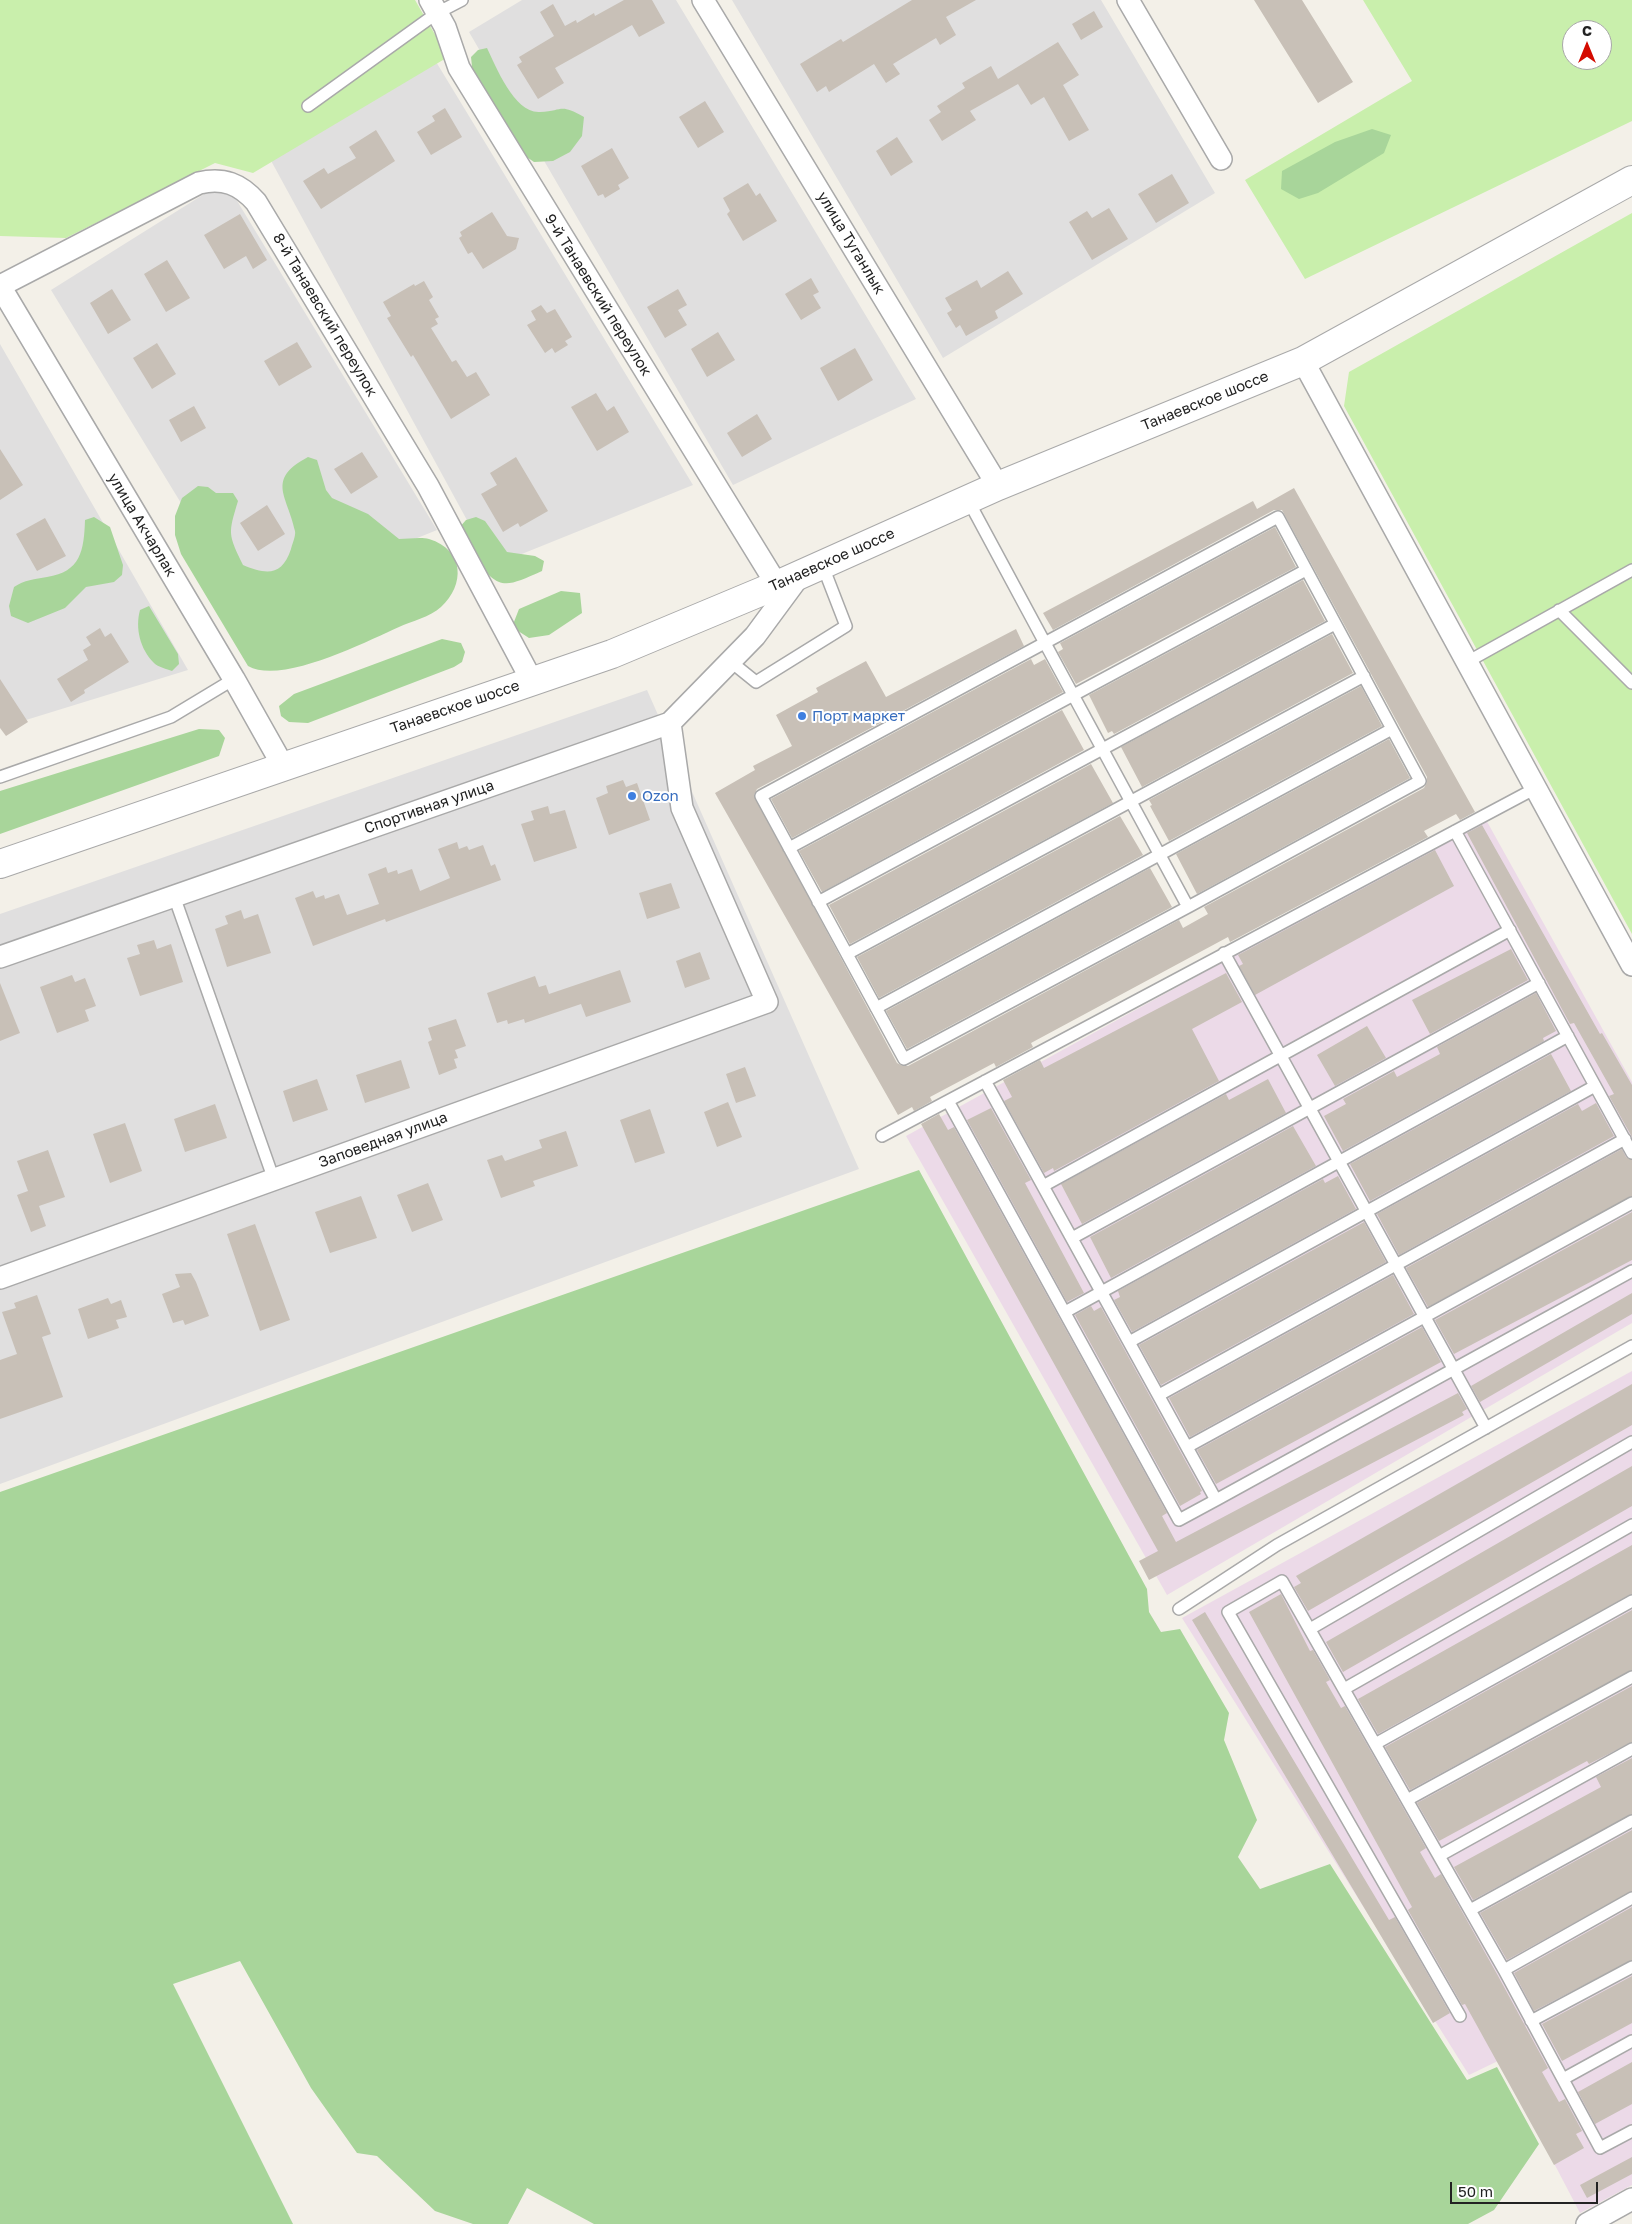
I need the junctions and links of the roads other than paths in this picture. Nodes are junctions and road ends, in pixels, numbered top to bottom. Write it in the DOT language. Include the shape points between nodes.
graph roads {
  1 [pos="462,0"];
  2 [pos="703,0"];
  3 [pos="1128,0"];
  4 [pos="433,6"];
  5 [pos="308,106"];
  6 [pos="1221,159"];
  7 [pos="1632,180"];
  8 [pos="0,286"];
  9 [pos="1303,361"];
  10 [pos="998,486"];
  11 [pos="968,500"];
  12 [pos="812,569"];
  13 [pos="1306,570"];
  14 [pos="1632,570"];
  15 [pos="776,585"];
  16 [pos="1559,610"];
  17 [pos="1335,624"];
  18 [pos="1045,642"];
  19 [pos="730,661"];
  20 [pos="1467,662"];
  21 [pos="1364,676"];
  22 [pos="234,679"];
  23 [pos="532,681"];
  24 [pos="1632,683"];
  25 [pos="1074,695"];
  26 [pos="670,722"];
  27 [pos="1392,730"];
  28 [pos="1102,749"];
  29 [pos="283,766"];
  30 [pos="0,777"];
  31 [pos="1536,788"];
  32 [pos="1131,802"];
  33 [pos="1455,831"];
  34 [pos="789,848"];
  35 [pos="1160,855"];
  36 [pos="0,864"];
  37 [pos="174,896"];
  38 [pos="818,902"];
  39 [pos="1188,907"];
  40 [pos="1510,930"];
  41 [pos="1224,953"];
  42 [pos="847,954"];
  43 [pos="0,956"];
  44 [pos="1632,965"];
  45 [pos="1539,983"];
  46 [pos="876,1008"];
  47 [pos="1568,1036"];
  48 [pos="1281,1056"];
  49 [pos="986,1081"];
  50 [pos="1595,1086"];
  51 [pos="948,1100"];
  52 [pos="1310,1108"];
  53 [pos="882,1136"];
  54 [pos="1625,1139"];
  55 [pos="1632,1153"];
  56 [pos="1339,1161"];
  57 [pos="274,1180"];
  58 [pos="1043,1186"];
  59 [pos="1632,1203"];
  60 [pos="1367,1212"];
  61 [pos="1072,1238"];
  62 [pos="1396,1265"];
  63 [pos="1632,1271"];
  64 [pos="0,1278"];
  65 [pos="1101,1292"];
  66 [pos="1065,1312"];
  67 [pos="1424,1316"];
  68 [pos="1129,1342"];
  69 [pos="1632,1346"];
  70 [pos="1454,1370"];
  71 [pos="1159,1395"];
  72 [pos="1486,1428"];
  73 [pos="1632,1442"];
  74 [pos="1187,1447"];
  75 [pos="1216,1500"];
  76 [pos="1632,1524"];
  77 [pos="1632,1601"];
  78 [pos="1179,1609"];
  79 [pos="1310,1629"];
  80 [pos="1632,1677"];
  81 [pos="1344,1689"];
  82 [pos="1375,1744"];
  83 [pos="1632,1749"];
  84 [pos="1407,1800"];
  85 [pos="1632,1820"];
  86 [pos="1439,1856"];
  87 [pos="1632,1898"];
  88 [pos="1470,1910"];
  89 [pos="1632,1966"];
  90 [pos="1504,1970"];
  91 [pos="1460,2016"];
  92 [pos="1531,2021"];
  93 [pos="1632,2041"];
  94 [pos="1562,2079"];
  95 [pos="1632,2131"];
  96 [pos="1632,2199"];
  97 [pos="1587,2224"];
  1 -- 4 [label="lane"];
  2 -- 10 [label="street, улица Туганлык"];
  3 -- 6 [label="street"];
  4 -- 5 [label="lane"];
  4 -- 15 [label="street, 9-й Танаевский переулок" via="445,27 459,68"];
  7 -- 9 [label="street, Танаевское шоссе"];
  8 -- 22 [label="street, улица Акчарлак"];
  8 -- 23 [label="street, 8-й Танаевский переулок" via="199,183 222,181 247,192 428,486"];
  9 -- 10 [label="street, Танаевское шоссе"];
  9 -- 20 [label="street"];
  10 -- 11 [label="street, Танаевское шоссе"];
  11 -- 12 [label="street, Танаевское шоссе"];
  11 -- 18 [label="lane"];
  12 -- 15 [label="street, Танаевское шоссе"];
  12 -- 19 [label="street, Спортивная улица"];
  12 -- 19 [label="lane" via="846,626 756,682"];
  13 -- 17 [label="lane"];
  13 -- 18 [label="lane" via="1278,517"];
  13 -- 25 [label="lane"];
  14 -- 16 [label="lane"];
  15 -- 23 [label="street, Танаевское шоссе" via="612,654"];
  16 -- 20 [label="lane"];
  16 -- 24 [label="lane"];
  17 -- 21 [label="lane"];
  17 -- 28 [label="lane"];
  18 -- 25 [label="lane"];
  18 -- 34 [label="lane" via="761,796"];
  19 -- 26 [label="street, Спортивная улица"];
  20 -- 31 [label="street"];
  21 -- 27 [label="lane"];
  21 -- 32 [label="lane"];
  22 -- 29 [label="street, улица Акчарлак"];
  22 -- 30 [label="lane" via="171,717"];
  23 -- 29 [label="street, Танаевское шоссе"];
  25 -- 28 [label="lane"];
  25 -- 34 [label="lane"];
  26 -- 37 [label="street, Спортивная улица"];
  26 -- 57 [label="street, Заповедная улица" via="682,808 767,1002"];
  27 -- 35 [label="lane"];
  27 -- 39 [label="lane" via="1420,782"];
  28 -- 32 [label="lane"];
  28 -- 38 [label="lane"];
  29 -- 36 [label="street, Танаевское шоссе"];
  31 -- 33 [label="lane"];
  31 -- 44 [label="street"];
  32 -- 35 [label="lane"];
  32 -- 42 [label="lane"];
  33 -- 40 [label="lane"];
  33 -- 41 [label="lane"];
  34 -- 38 [label="lane"];
  35 -- 39 [label="lane"];
  35 -- 46 [label="lane"];
  37 -- 43 [label="street, Спортивная улица"];
  37 -- 57 [label="lane"];
  38 -- 42 [label="lane"];
  39 -- 46 [label="lane" via="904,1059"];
  40 -- 45 [label="lane"];
  40 -- 48 [label="lane"];
  41 -- 48 [label="lane"];
  41 -- 49 [label="lane"];
  42 -- 46 [label="lane"];
  45 -- 47 [label="lane"];
  45 -- 52 [label="lane"];
  47 -- 50 [label="lane"];
  47 -- 56 [label="lane"];
  48 -- 52 [label="lane"];
  48 -- 58 [label="lane"];
  49 -- 51 [label="lane"];
  49 -- 58 [label="lane"];
  50 -- 54 [label="lane"];
  50 -- 60 [label="lane"];
  51 -- 53 [label="lane"];
  51 -- 66 [label="lane"];
  52 -- 56 [label="lane"];
  52 -- 61 [label="lane"];
  54 -- 55 [label="lane"];
  54 -- 62 [label="lane"];
  56 -- 60 [label="lane"];
  56 -- 65 [label="lane"];
  57 -- 64 [label="street, Заповедная улица"];
  58 -- 61 [label="lane"];
  59 -- 67 [label="lane"];
  60 -- 62 [label="lane"];
  60 -- 68 [label="lane"];
  61 -- 65 [label="lane"];
  62 -- 67 [label="lane"];
  62 -- 71 [label="lane"];
  63 -- 70 [label="lane"];
  65 -- 66 [label="lane"];
  65 -- 68 [label="lane"];
  66 -- 75 [label="lane" via="1179,1520"];
  67 -- 70 [label="lane"];
  67 -- 74 [label="lane"];
  68 -- 71 [label="lane"];
  69 -- 72 [label="lane"];
  70 -- 72 [label="lane"];
  70 -- 75 [label="lane"];
  71 -- 74 [label="lane"];
  72 -- 78 [label="lane" via="1277,1545"];
  73 -- 79 [label="lane"];
  74 -- 75 [label="lane"];
  76 -- 81 [label="lane"];
  77 -- 82 [label="lane"];
  79 -- 81 [label="lane"];
  79 -- 91 [label="lane" via="1282,1581 1228,1612"];
  80 -- 84 [label="lane"];
  81 -- 82 [label="lane"];
  82 -- 84 [label="lane"];
  83 -- 86 [label="lane"];
  84 -- 86 [label="lane"];
  85 -- 88 [label="lane"];
  86 -- 88 [label="lane"];
  87 -- 90 [label="lane"];
  88 -- 90 [label="lane"];
  89 -- 92 [label="lane"];
  90 -- 92 [label="lane"];
  92 -- 94 [label="lane"];
  93 -- 94 [label="lane"];
  94 -- 95 [label="lane" via="1600,2148"];
  96 -- 97 [label="street"];
}
